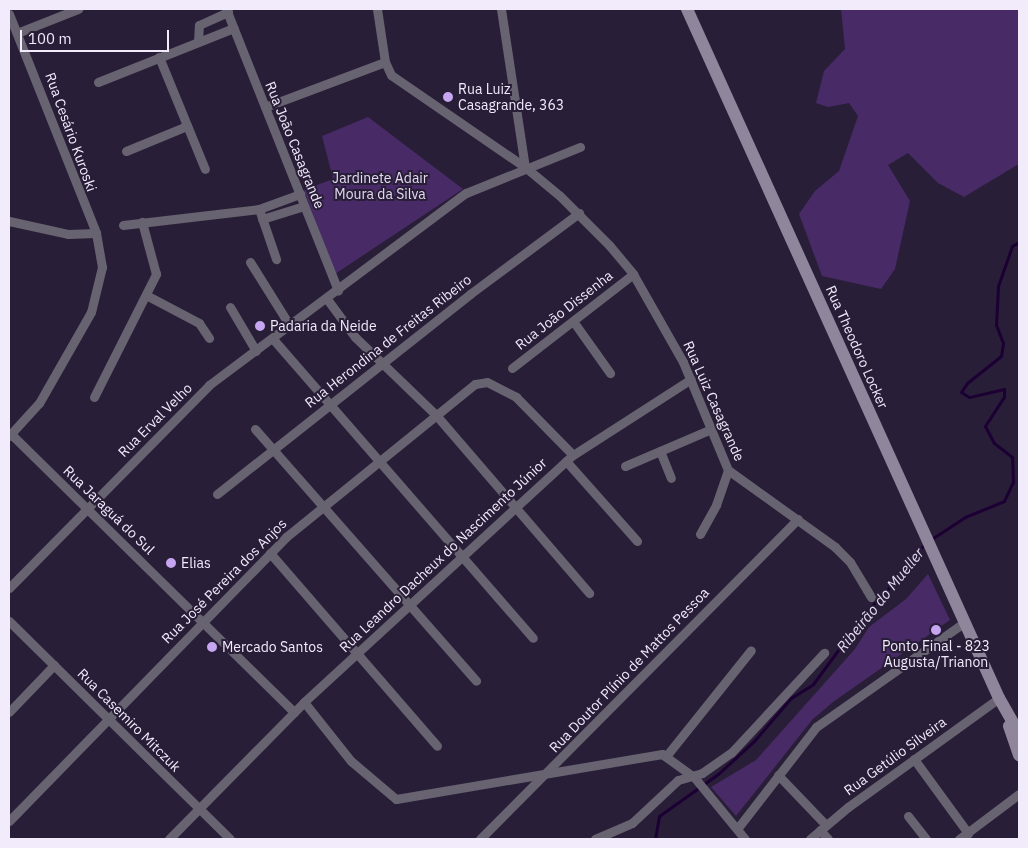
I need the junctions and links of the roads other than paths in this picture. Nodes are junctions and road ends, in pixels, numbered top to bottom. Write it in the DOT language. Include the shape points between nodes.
graph roads {
  1 [pos="78,9"];
  2 [pos="376,9"];
  3 [pos="501,9"];
  4 [pos="687,9"];
  5 [pos="227,11"];
  6 [pos="9,14"];
  7 [pos="234,28"];
  8 [pos="17,33"];
  9 [pos="198,42"];
  10 [pos="158,57"];
  11 [pos="385,62"];
  12 [pos="98,82"];
  13 [pos="265,107"];
  14 [pos="187,126"];
  15 [pos="580,147"];
  16 [pos="126,152"];
  17 [pos="525,167"];
  18 [pos="205,168"];
  19 [pos="300,194"];
  20 [pos="304,206"];
  21 [pos="259,209"];
  22 [pos="579,214"];
  23 [pos="262,219"];
  24 [pos="9,220"];
  25 [pos="142,222"];
  26 [pos="123,225"];
  27 [pos="96,233"];
  28 [pos="276,259"];
  29 [pos="250,262"];
  30 [pos="633,274"];
  31 [pos="338,291"];
  32 [pos="146,295"];
  33 [pos="327,299"];
  34 [pos="230,307"];
  35 [pos="573,321"];
  36 [pos="290,326"];
  37 [pos="209,338"];
  38 [pos="273,339"];
  39 [pos="256,351"];
  40 [pos="381,364"];
  41 [pos="512,368"];
  42 [pos="610,373"];
  43 [pos="691,378"];
  44 [pos="94,397"];
  45 [pos="330,405"];
  46 [pos="436,415"];
  47 [pos="256,429"];
  48 [pos="710,430"];
  49 [pos="10,435"];
  50 [pos="273,450"];
  51 [pos="660,451"];
  52 [pos="569,458"];
  53 [pos="379,461"];
  54 [pos="625,466"];
  55 [pos="728,470"];
  56 [pos="671,478"];
  57 [pos="217,494"];
  58 [pos="323,506"];
  59 [pos="87,508"];
  60 [pos="516,508"];
  61 [pos="798,519"];
  62 [pos="700,534"];
  63 [pos="637,541"];
  64 [pos="270,553"];
  65 [pos="462,557"];
  66 [pos="9,588"];
  67 [pos="589,592"];
  68 [pos="871,598"];
  69 [pos="409,605"];
  70 [pos="9,620"];
  71 [pos="203,622"];
  72 [pos="965,622"];
  73 [pos="533,638"];
  74 [pos="751,650"];
  75 [pos="357,653"];
  76 [pos="824,653"];
  77 [pos="54,665"];
  78 [pos="476,681"];
  79 [pos="1000,698"];
  80 [pos="304,702"];
  81 [pos="9,712"];
  82 [pos="294,712"];
  83 [pos="108,719"];
  84 [pos="1019,733"];
  85 [pos="437,746"];
  86 [pos="1019,754"];
  87 [pos="667,755"];
  88 [pos="914,759"];
  89 [pos="550,771"];
  90 [pos="778,775"];
  91 [pos="699,784"];
  92 [pos="1019,794"];
  93 [pos="199,809"];
  94 [pos="908,816"];
  95 [pos="9,821"];
  96 [pos="823,828"];
  97 [pos="737,829"];
  98 [pos="968,833"];
  99 [pos="169,839"];
  100 [pos="230,839"];
  101 [pos="480,839"];
  102 [pos="595,839"];
  103 [pos="745,839"];
  104 [pos="810,839"];
  105 [pos="828,839"];
  106 [pos="926,839"];
  107 [pos="959,839"];
  1 -- 8 [label="street"];
  2 -- 11 [label="street, Rua Luiz Casagrande"];
  3 -- 17 [label="street"];
  4 -- 72 [label="main road, Rua Theodoro Locker"];
  5 -- 7 [label="street, Rua João Casagrande"];
  5 -- 9 [label="street" via="199,25"];
  6 -- 8 [label="street, Rua Cesário Kuroski"];
  7 -- 9 [label="street"];
  7 -- 13 [label="street, Rua João Casagrande"];
  8 -- 27 [label="street, Rua Cesário Kuroski"];
  9 -- 10 [label="street"];
  10 -- 12 [label="street"];
  10 -- 14 [label="street"];
  11 -- 13 [label="street"];
  11 -- 17 [label="street, Rua Luiz Casagrande" via="397,79"];
  13 -- 19 [label="street, Rua João Casagrande"];
  14 -- 16 [label="street"];
  14 -- 18 [label="street"];
  15 -- 17 [label="street, Rua Erval Velho"];
  17 -- 22 [label="street, Rua Luiz Casagrande"];
  17 -- 31 [label="street, Rua Erval Velho" via="459,197"];
  19 -- 20 [label="street, Rua João Casagrande"];
  19 -- 21 [label="street"];
  20 -- 23 [label="street"];
  20 -- 31 [label="street, Rua João Casagrande"];
  21 -- 23 [label="street"];
  21 -- 25 [label="street"];
  22 -- 30 [label="street, Rua Luiz Casagrande"];
  22 -- 40 [label="street, Rua Herondina de Freitas Ribeiro"];
  23 -- 28 [label="street"];
  24 -- 27 [label="street" via="68,234"];
  25 -- 26 [label="street"];
  25 -- 32 [label="street" via="156,269"];
  27 -- 49 [label="street, Rua Cesário Kuroski" via="102,267 91,312 44,397"];
  29 -- 36 [label="street"];
  30 -- 35 [label="street, Rua João Dissenha"];
  30 -- 43 [label="street, Rua Luiz Casagrande"];
  31 -- 33 [label="street, Rua Erval Velho"];
  32 -- 37 [label="street" via="199,323"];
  32 -- 44 [label="street"];
  33 -- 36 [label="street, Rua Erval Velho"];
  33 -- 40 [label="street" via="355,337"];
  34 -- 39 [label="street"];
  35 -- 41 [label="street, Rua João Dissenha"];
  35 -- 42 [label="street"];
  36 -- 38 [label="street, Rua Erval Velho"];
  38 -- 39 [label="street, Rua Erval Velho"];
  38 -- 45 [label="street"];
  39 -- 59 [label="street, Rua Erval Velho" via="199,394"];
  40 -- 45 [label="street, Rua Herondina de Freitas Ribeiro"];
  40 -- 46 [label="street"];
  43 -- 48 [label="street, Rua Luiz Casagrande"];
  43 -- 52 [label="street, Rua Leandro Dacheux do Nascimento Júnior"];
  45 -- 50 [label="street, Rua Herondina de Freitas Ribeiro"];
  45 -- 53 [label="street"];
  46 -- 52 [label="street, Rua José Pereira dos Anjos" via="479,382 516,396"];
  46 -- 53 [label="street, Rua José Pereira dos Anjos"];
  46 -- 60 [label="street"];
  47 -- 50 [label="street"];
  48 -- 51 [label="street"];
  48 -- 55 [label="street, Rua Luiz Casagrande"];
  49 -- 59 [label="street, Rua Jaraguá do Sul"];
  50 -- 57 [label="street, Rua Herondina de Freitas Ribeiro"];
  50 -- 58 [label="street"];
  51 -- 54 [label="street"];
  51 -- 56 [label="street"];
  52 -- 60 [label="street, Rua Leandro Dacheux do Nascimento Júnior"];
  52 -- 63 [label="street"];
  53 -- 58 [label="street, Rua José Pereira dos Anjos"];
  53 -- 65 [label="street"];
  55 -- 61 [label="street, Rua Luiz Casagrande"];
  55 -- 62 [label="street" via="716,505"];
  58 -- 64 [label="street, Rua José Pereira dos Anjos"];
  58 -- 69 [label="street"];
  59 -- 66 [label="street, Rua Erval Velho"];
  59 -- 71 [label="street, Rua Jaraguá do Sul"];
  60 -- 65 [label="street, Rua Leandro Dacheux do Nascimento Júnior"];
  60 -- 67 [label="street"];
  61 -- 68 [label="street, Rua Luiz Casagrande" via="843,554"];
  61 -- 89 [label="street, Rua Doutor Plínio de Mattos Pessoa"];
  64 -- 71 [label="street, Rua José Pereira dos Anjos"];
  64 -- 75 [label="street"];
  65 -- 69 [label="street, Rua Leandro Dacheux do Nascimento Júnior"];
  65 -- 73 [label="street"];
  69 -- 75 [label="street, Rua Leandro Dacheux do Nascimento Júnior"];
  69 -- 78 [label="street"];
  70 -- 77 [label="street, Rua Casemiro Mitczuk"];
  71 -- 82 [label="street, Rua Jaraguá do Sul"];
  71 -- 83 [label="street, Rua José Pereira dos Anjos"];
  72 -- 79 [label="main road, Rua Theodoro Locker"];
  72 -- 90 [label="street" via="830,715 802,742"];
  74 -- 87 [label="street"];
  75 -- 80 [label="street, Rua Leandro Dacheux do Nascimento Júnior"];
  75 -- 85 [label="street"];
  76 -- 91 [label="street"];
  77 -- 81 [label="street"];
  77 -- 83 [label="street, Rua Casemiro Mitczuk"];
  79 -- 84 [label="main road, Rua Theodoro Locker"];
  79 -- 86 [label="main road, Rua Theodoro Locker"];
  79 -- 88 [label="street, Rua Getúlio Silveira"];
  80 -- 82 [label="street, Rua Leandro Dacheux do Nascimento Júnior"];
  80 -- 89 [label="street" via="351,761 392,798 399,800"];
  82 -- 93 [label="street, Rua Leandro Dacheux do Nascimento Júnior"];
  83 -- 93 [label="street, Rua Casemiro Mitczuk"];
  83 -- 95 [label="street, Rua José Pereira dos Anjos"];
  87 -- 89 [label="street" via="650,754"];
  87 -- 91 [label="street"];
  88 -- 96 [label="street, Rua Getúlio Silveira"];
  88 -- 98 [label="street"];
  89 -- 101 [label="street, Rua Doutor Plínio de Mattos Pessoa"];
  90 -- 96 [label="street"];
  90 -- 97 [label="street"];
  91 -- 97 [label="street"];
  91 -- 102 [label="street" via="672,784 632,823"];
  92 -- 98 [label="street"];
  93 -- 99 [label="street, Rua Leandro Dacheux do Nascimento Júnior"];
  93 -- 100 [label="street, Rua Casemiro Mitczuk"];
  94 -- 106 [label="street"];
  96 -- 104 [label="street, Rua Getúlio Silveira"];
  96 -- 105 [label="street"];
  97 -- 103 [label="street"];
  98 -- 107 [label="street"];
}
